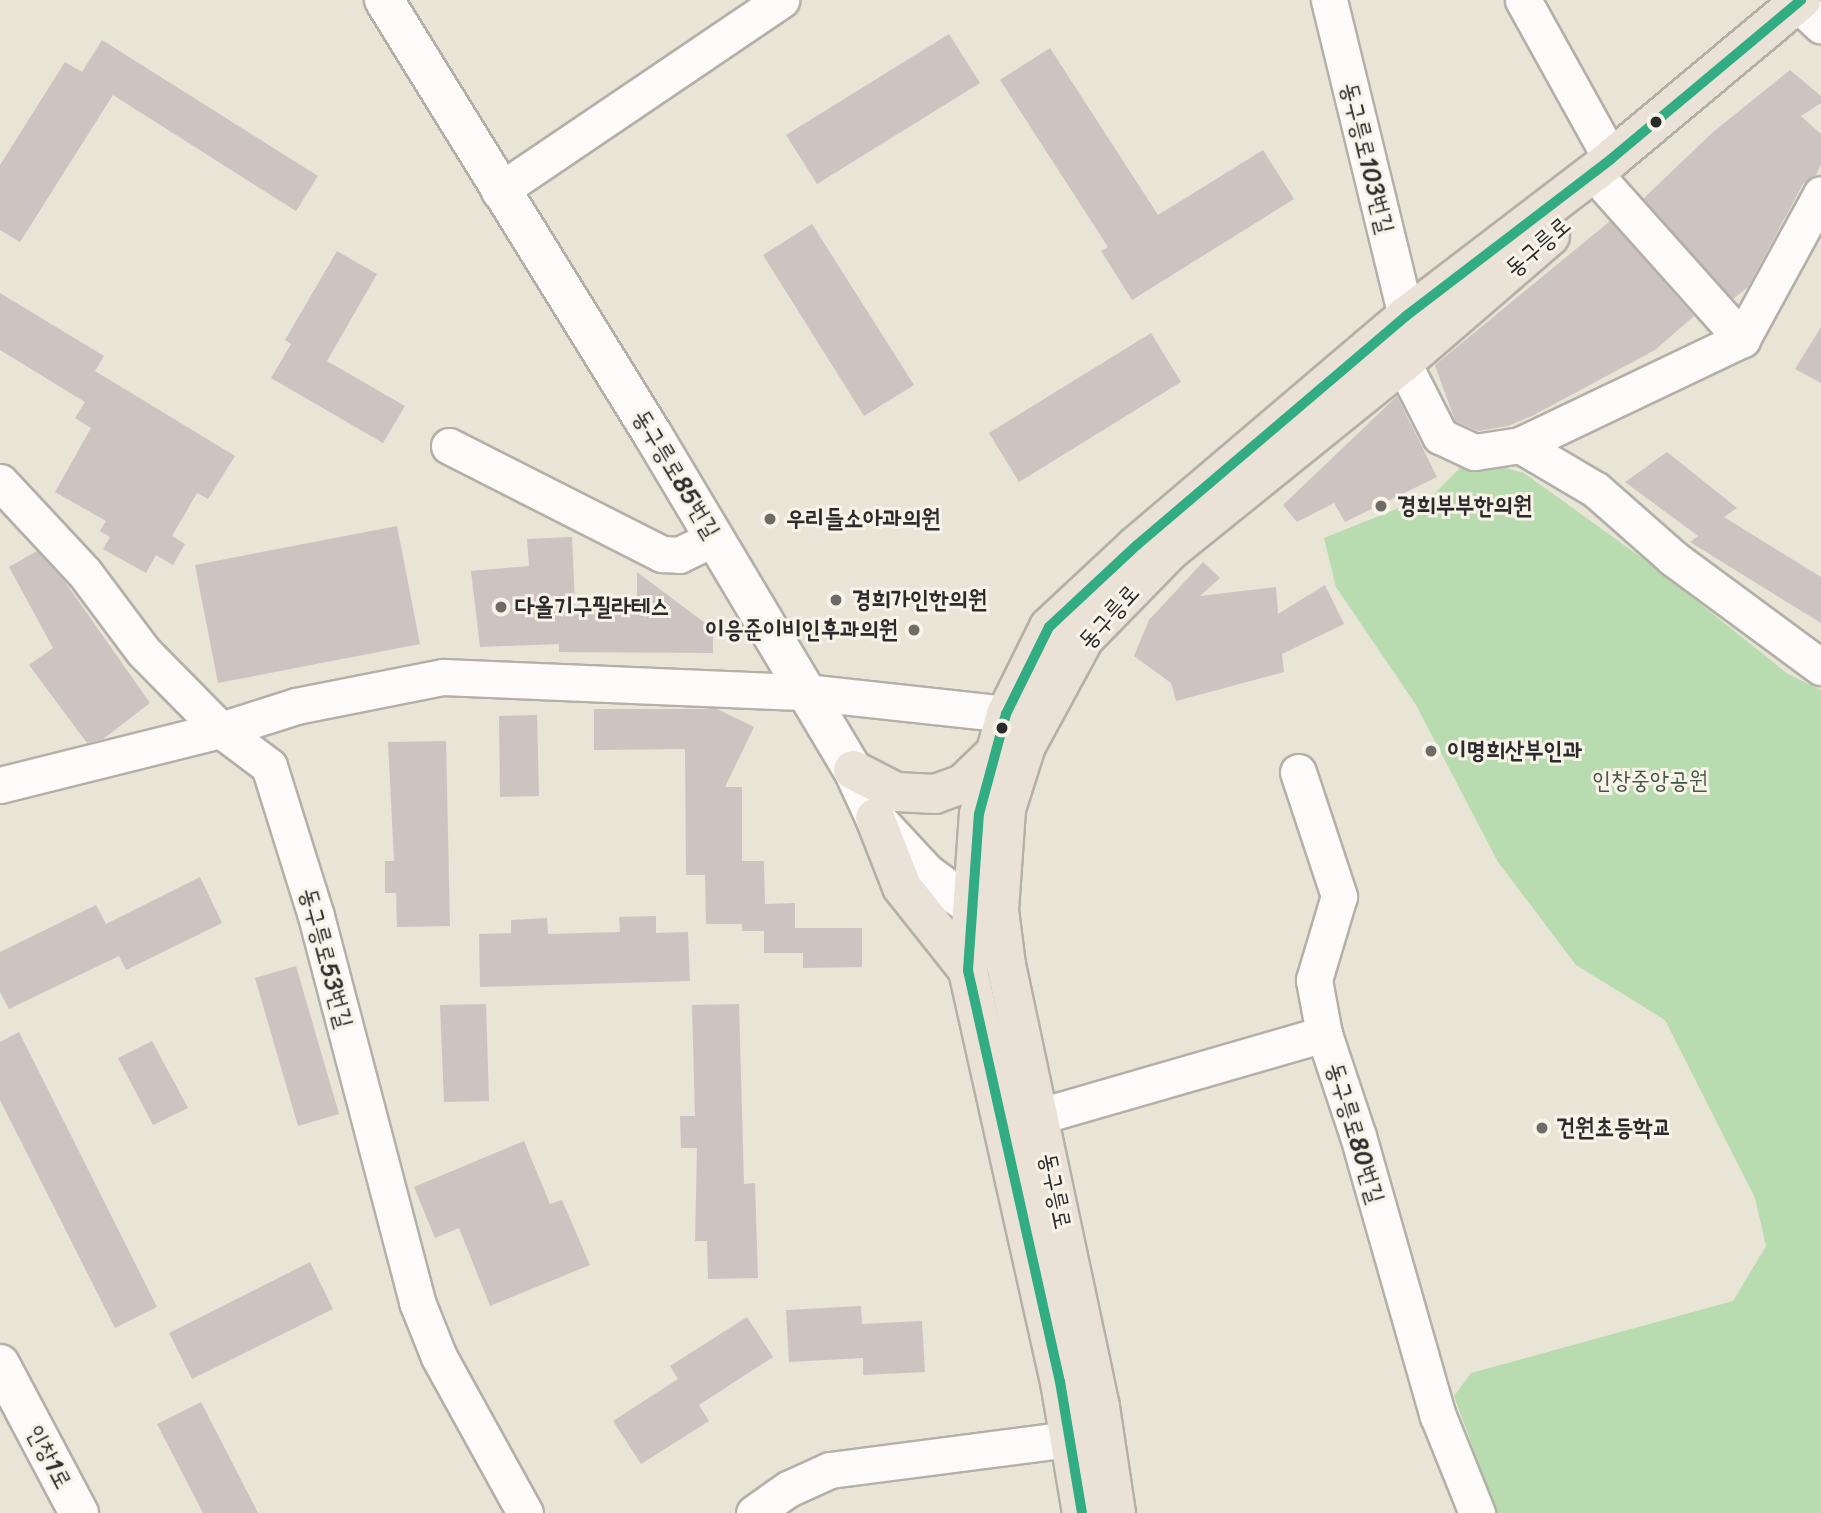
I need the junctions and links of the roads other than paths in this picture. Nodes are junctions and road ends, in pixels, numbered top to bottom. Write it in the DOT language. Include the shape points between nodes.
graph roads {
  1 [pos="384,0"];
  2 [pos="780,0"];
  3 [pos="1329,0"];
  4 [pos="1523,0"];
  5 [pos="1810,11"];
  6 [pos="1609,174"];
  7 [pos="499,191"];
  8 [pos="1821,194"];
  9 [pos="1406,316"];
  10 [pos="1742,339"];
  11 [pos="1403,363"];
  12 [pos="1520,445"];
  13 [pos="449,446"];
  14 [pos="0,482"];
  15 [pos="714,538"];
  16 [pos="1821,667"];
  17 [pos="805,692"];
  18 [pos="1006,714"];
  19 [pos="220,730"];
  20 [pos="994,754"];
  21 [pos="853,770"];
  22 [pos="1298,772"];
  23 [pos="0,785"];
  24 [pos="875,818"];
  25 [pos="985,908"];
  26 [pos="968,970"];
  27 [pos="1324,1034"];
  28 [pos="1040,1116"];
  29 [pos="0,1364"];
  30 [pos="1070,1439"];
  31 [pos="79,1513"];
  32 [pos="525,1513"];
  33 [pos="754,1513"];
  34 [pos="1083,1513"];
  35 [pos="1116,1513"];
  36 [pos="1477,1513"];
  1 -- 7 [label="street, 동구릉로85번길"];
  2 -- 7 [label="street"];
  3 -- 9 [label="street, 동구릉로103번길"];
  4 -- 6 [label="street"];
  5 -- 6 [label="main road, 동구릉로"];
  6 -- 9 [label="main road, 동구릉로"];
  6 -- 10 [label="street"];
  6 -- 11 [label="main road, 동구릉로"];
  7 -- 15 [label="street, 동구릉로85번길"];
  8 -- 10 [label="street"];
  9 -- 18 [label="main road, 동구릉로" via="1049,627"];
  10 -- 12 [label="street"];
  11 -- 12 [label="street" via="1440,436 1475,452"];
  11 -- 25 [label="main road, 동구릉로" via="1171,550 1084,639 1026,746 1006,809"];
  12 -- 16 [label="street" via="1596,490 1674,558"];
  13 -- 15 [label="street" via="662,554 679,555"];
  14 -- 19 [label="street, 동구릉로53번길" via="84,572 143,652"];
  15 -- 17 [label="street, 동구릉로85번길"];
  17 -- 18 [label="street"];
  17 -- 19 [label="street" via="443,677 296,706"];
  17 -- 21 [label="street, 동구릉로85번길"];
  18 -- 20 [label="main road, 동구릉로"];
  19 -- 23 [label="street"];
  19 -- 32 [label="street, 동구릉로53번길" via="269,766 316,916 418,1302 439,1357"];
  20 -- 21 [label="main road" via="964,784 935,793 896,792"];
  20 -- 25 [label="main road, 동구릉로" via="979,814"];
  21 -- 24 [label="street, 동구릉로85번길"];
  22 -- 27 [label="street" via="1339,896 1314,980"];
  24 -- 25 [label="street, 동구릉로85번길" via="926,873"];
  24 -- 26 [label="main road" via="902,887"];
  25 -- 26 [label="main road, 동구릉로"];
  25 -- 28 [label="main road, 동구릉로" via="1006,965"];
  26 -- 30 [label="main road, 동구릉로"];
  27 -- 28 [label="street, 동구릉로80번길"];
  27 -- 36 [label="street, 동구릉로80번길" via="1359,1136 1438,1416"];
  28 -- 35 [label="main road, 동구릉로" via="1100,1407"];
  29 -- 31 [label="street, 인창1로"];
  30 -- 33 [label="street" via="830,1470 788,1489"];
  30 -- 34 [label="main road, 동구릉로"];
}
